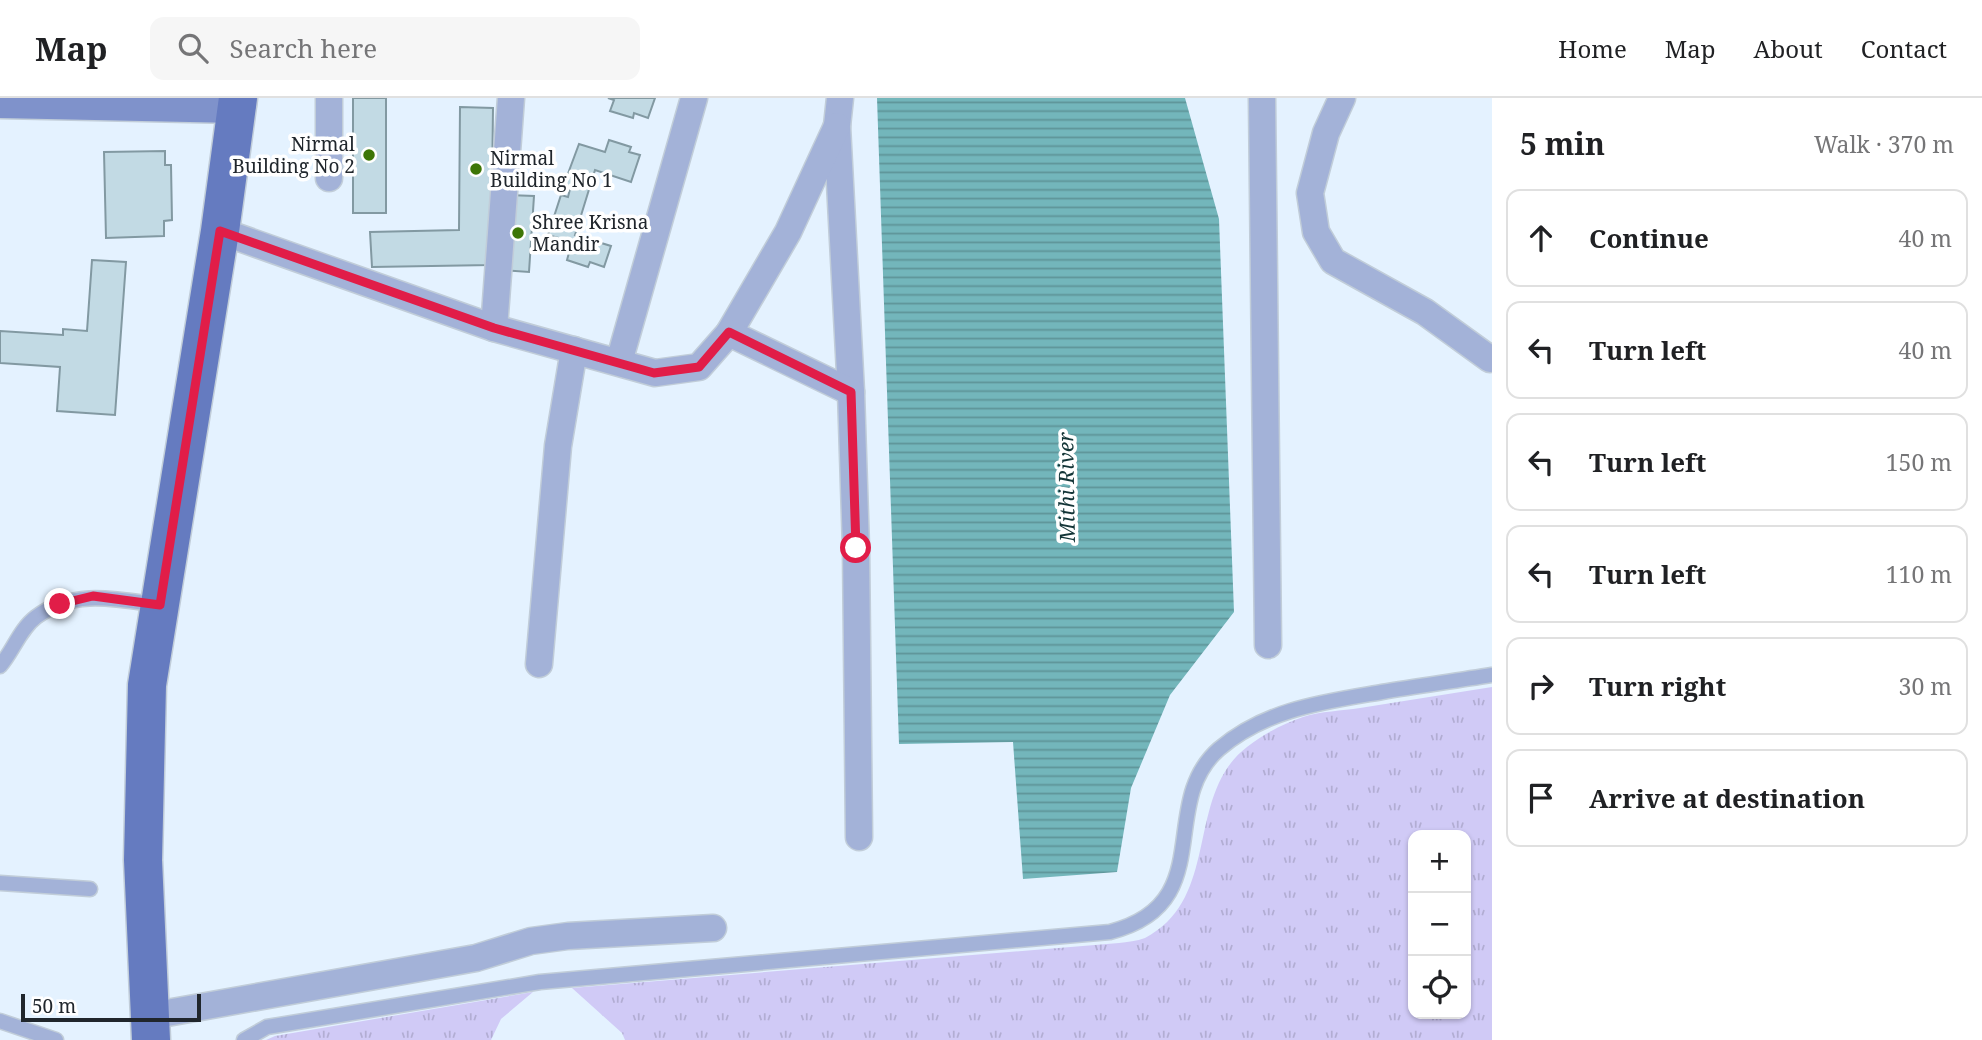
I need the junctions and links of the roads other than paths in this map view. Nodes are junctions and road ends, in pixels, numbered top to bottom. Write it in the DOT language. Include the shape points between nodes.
graph roads {
  1 [pos="329,98"];
  2 [pos="511,98"];
  3 [pos="694,98"];
  4 [pos="839,98"];
  5 [pos="1262,98"];
  6 [pos="1342,98"];
  7 [pos="0,99"];
  8 [pos="237,101"];
  9 [pos="837,126"];
  10 [pos="329,178"];
  11 [pos="220,231"];
  12 [pos="494,328"];
  13 [pos="729,332"];
  14 [pos="574,350"];
  15 [pos="1490,359"];
  16 [pos="619,362"];
  17 [pos="851,392"];
  18 [pos="160,605"];
  19 [pos="1269,645"];
  20 [pos="539,664"];
  21 [pos="0,666"];
  22 [pos="1492,675"];
  23 [pos="859,837"];
  24 [pos="0,883"];
  25 [pos="90,889"];
  26 [pos="713,928"];
  27 [pos="0,1021"];
  28 [pos="151,1028"];
  29 [pos="55,1040"];
  30 [pos="244,1040"];
  1 -- 10 [label="street"];
  2 -- 12 [label="street"];
  3 -- 16 [label="street"];
  4 -- 9 [label="street"];
  5 -- 19 [label="street"];
  6 -- 15 [label="street" via="1326,133 1310,193 1316,232 1333,261 1425,312"];
  7 -- 8 [label="main road"];
  8 -- 11 [label="main road"];
  9 -- 13 [label="street" via="788,232"];
  9 -- 17 [label="street"];
  11 -- 12 [label="street"];
  11 -- 18 [label="main road"];
  12 -- 14 [label="street"];
  13 -- 16 [label="street" via="699,367 654,373"];
  13 -- 17 [label="street"];
  14 -- 16 [label="street"];
  14 -- 20 [label="street" via="558,446"];
  17 -- 23 [label="street"];
  18 -- 21 [label="lane" via="93,596 60,604 34,618"];
  18 -- 28 [label="main road" via="147,685 144,860"];
  22 -- 30 [label="lane" via="1305,705 1249,727 1217,751 1198,778 1179,871 1168,897 1134,926 1110,932 540,982 267,1027"];
  24 -- 25 [label="lane"];
  26 -- 28 [label="street" via="531,941 476,958"];
  27 -- 29 [label="lane"];
}
